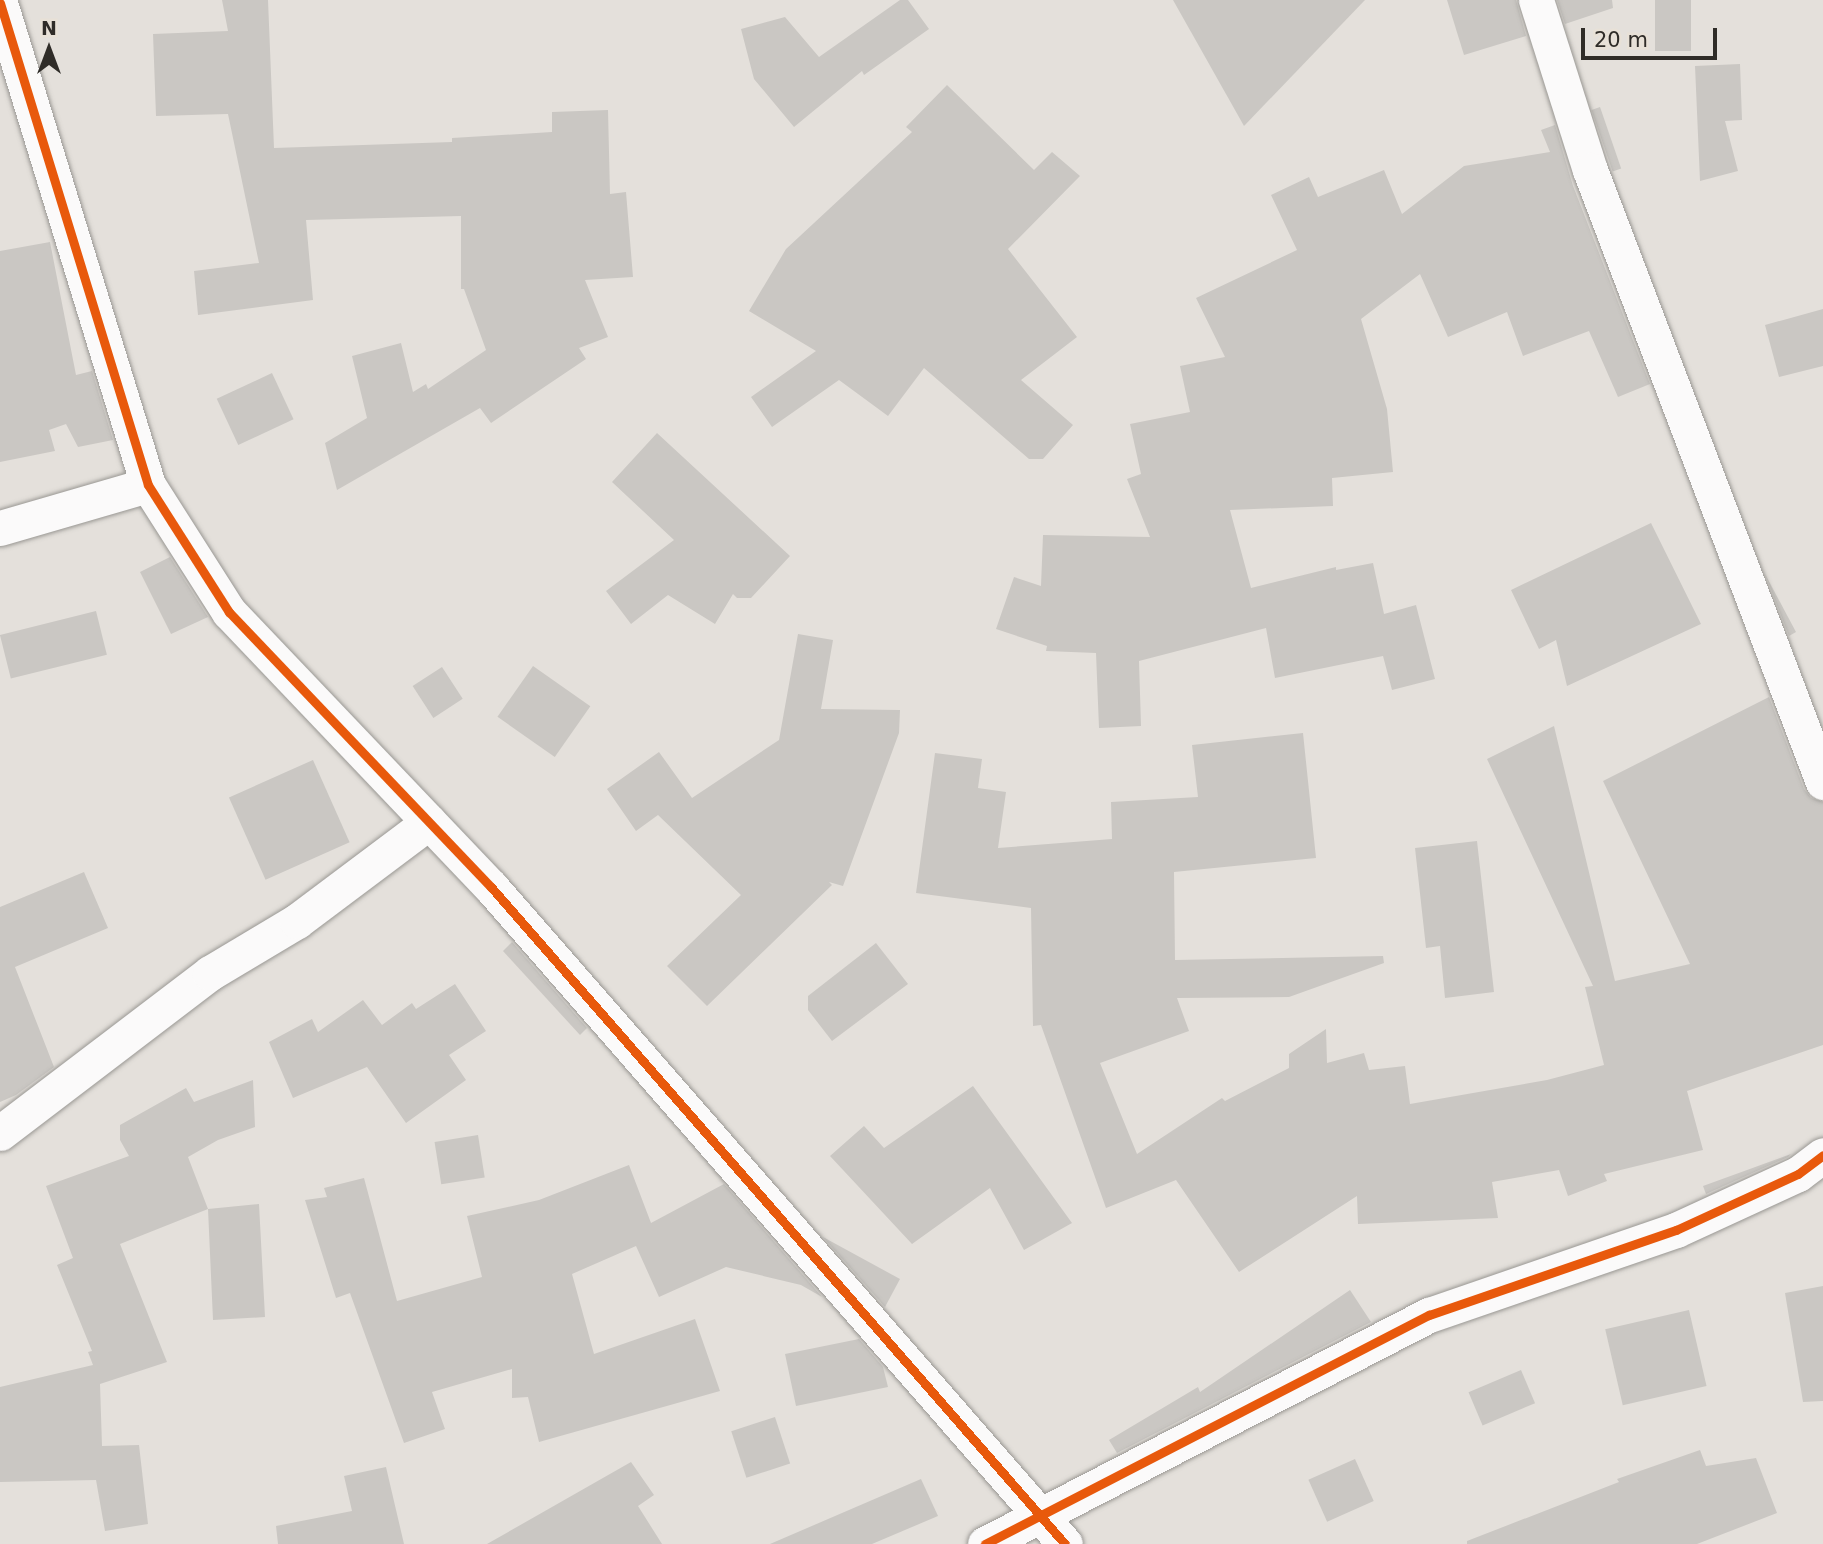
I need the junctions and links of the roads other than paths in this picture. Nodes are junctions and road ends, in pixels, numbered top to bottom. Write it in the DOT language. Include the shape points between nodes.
graph roads {
  1 [pos="1536,0"];
  2 [pos="0,3"];
  3 [pos="148,485"];
  4 [pos="0,528"];
  5 [pos="1823,782"];
  6 [pos="429,822"];
  7 [pos="0,1133"];
  8 [pos="1823,1155"];
  9 [pos="1040,1513"];
  10 [pos="985,1544"];
  11 [pos="1065,1544"];
  1 -- 5 [label="street" via="1590,170"];
  2 -- 3 [label="street"];
  3 -- 4 [label="street"];
  3 -- 6 [label="street" via="229,612"];
  6 -- 7 [label="street" via="297,921 210,973"];
  6 -- 9 [label="street"];
  8 -- 9 [label="street" via="1798,1174 1676,1230 1429,1315"];
  9 -- 10 [label="street"];
  9 -- 11 [label="street"];
}
